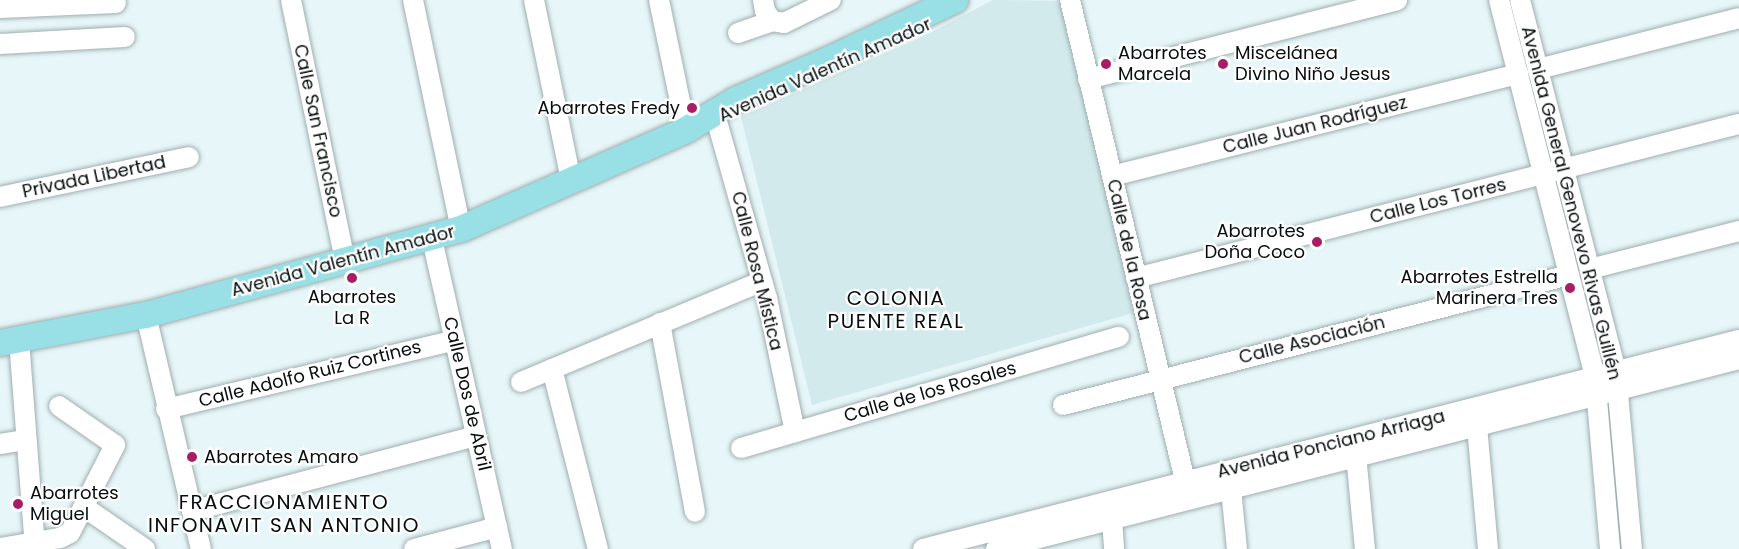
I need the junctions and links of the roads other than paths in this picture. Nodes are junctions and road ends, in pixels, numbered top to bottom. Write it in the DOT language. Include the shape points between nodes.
graph roads {
  1 [pos="291,0"];
  2 [pos="413,0"];
  3 [pos="534,0"];
  4 [pos="658,0"];
  5 [pos="763,0"];
  6 [pos="831,0"];
  7 [pos="954,0"];
  8 [pos="977,0"];
  9 [pos="1070,0"];
  10 [pos="1397,0"];
  11 [pos="1499,0"];
  12 [pos="1520,0"];
  13 [pos="116,3"];
  14 [pos="93,4"];
  15 [pos="0,8"];
  16 [pos="1739,18"];
  17 [pos="772,21"];
  18 [pos="738,33"];
  19 [pos="124,37"];
  20 [pos="96,38"];
  21 [pos="0,44"];
  22 [pos="1538,69"];
  23 [pos="1518,74"];
  24 [pos="1089,79"];
  25 [pos="705,120"];
  26 [pos="1739,124"];
  27 [pos="189,157"];
  28 [pos="1564,169"];
  29 [pos="1544,174"];
  30 [pos="1112,177"];
  31 [pos="571,180"];
  32 [pos="0,197"];
  33 [pos="461,229"];
  34 [pos="1739,231"];
  35 [pos="432,239"];
  36 [pos="345,261"];
  37 [pos="1590,269"];
  38 [pos="1569,275"];
  39 [pos="1136,278"];
  40 [pos="762,281"];
  41 [pos="146,315"];
  42 [pos="660,323"];
  43 [pos="1119,337"];
  44 [pos="455,340"];
  45 [pos="1739,340"];
  46 [pos="9,341"];
  47 [pos="1738,359"];
  48 [pos="552,369"];
  49 [pos="1160,379"];
  50 [pos="1739,379"];
  51 [pos="1617,381"];
  52 [pos="521,382"];
  53 [pos="1597,386"];
  54 [pos="1063,405"];
  55 [pos="59,406"];
  56 [pos="166,409"];
  57 [pos="1477,426"];
  58 [pos="795,432"];
  59 [pos="476,436"];
  60 [pos="26,440"];
  61 [pos="0,444"];
  62 [pos="741,448"];
  63 [pos="1356,448"];
  64 [pos="1231,489"];
  65 [pos="1187,491"];
  66 [pos="84,507"];
  67 [pos="192,511"];
  68 [pos="695,512"];
  69 [pos="1112,519"];
  70 [pos="497,527"];
  71 [pos="35,545"];
  72 [pos="1008,547"];
  73 [pos="0,548"];
  74 [pos="145,549"];
  75 [pos="201,549"];
  76 [pos="414,549"];
  77 [pos="502,549"];
  78 [pos="598,549"];
  79 [pos="923,549"];
  80 [pos="1114,549"];
  81 [pos="1237,549"];
  82 [pos="1365,549"];
  83 [pos="1488,549"];
  84 [pos="1610,549"];
  85 [pos="1632,549"];
  1 -- 36 [label="street, Calle San Francisco"];
  2 -- 33 [label="street"];
  3 -- 31 [label="street"];
  4 -- 25 [label="street, Calle Rosa Mística"];
  5 -- 17 [label="street"];
  6 -- 17 [label="street" via="784,23"];
  7 -- 25 [label="main road, Avenida Valentín Amador"];
  8 -- 25 [label="main road, Avenida Valentín Amador" via="847,63"];
  9 -- 24 [label="street, Calle de la Rosa"];
  10 -- 24 [label="street"];
  11 -- 23 [label="street, Avenida General Genovevo Rivas Guillén"];
  12 -- 22 [label="street, Avenida General Genovevo Rivas Guillén"];
  13 -- 14 [label="street"];
  14 -- 15 [label="street"];
  14 -- 20 [label="street"];
  16 -- 22 [label="street"];
  17 -- 18 [label="street"];
  19 -- 20 [label="street"];
  20 -- 21 [label="street"];
  22 -- 28 [label="street, Avenida General Genovevo Rivas Guillén"];
  23 -- 29 [label="street, Avenida General Genovevo Rivas Guillén"];
  23 -- 30 [label="street, Calle Juan Rodríguez"];
  24 -- 30 [label="street, Calle de la Rosa"];
  25 -- 31 [label="main road, Avenida Valentín Amador"];
  25 -- 40 [label="street, Calle Rosa Mística"];
  26 -- 28 [label="street, Calle Los Torres"];
  27 -- 32 [label="street, Privada Libertad"];
  28 -- 29 [label="street, Calle Los Torres"];
  28 -- 37 [label="street, Avenida General Genovevo Rivas Guillén"];
  29 -- 38 [label="street, Avenida General Genovevo Rivas Guillén"];
  29 -- 39 [label="street, Calle Los Torres"];
  30 -- 39 [label="street, Calle de la Rosa"];
  31 -- 33 [label="main road, Avenida Valentín Amador"];
  33 -- 35 [label="main road, Avenida Valentín Amador"];
  34 -- 37 [label="street"];
  35 -- 36 [label="main road, Avenida Valentín Amador"];
  35 -- 44 [label="street, Calle Dos de Abril"];
  36 -- 41 [label="main road, Avenida Valentín Amador"];
  37 -- 51 [label="street, Avenida General Genovevo Rivas Guillén"];
  38 -- 49 [label="street, Calle Asociación"];
  38 -- 53 [label="street, Avenida General Genovevo Rivas Guillén"];
  39 -- 49 [label="street, Calle de la Rosa"];
  40 -- 42 [label="street"];
  40 -- 58 [label="street, Calle Rosa Mística"];
  41 -- 46 [label="main road, Avenida Valentín Amador"];
  41 -- 56 [label="street"];
  42 -- 48 [label="street"];
  42 -- 68 [label="street"];
  43 -- 58 [label="street, Calle de los Rosales"];
  44 -- 56 [label="street, Calle Adolfo Ruiz Cortines"];
  44 -- 59 [label="street, Calle Dos de Abril"];
  45 -- 51 [label="street, Avenida Ponciano Arriaga"];
  46 -- 60 [label="street"];
  47 -- 50 [label="street"];
  47 -- 51 [label="street, Avenida Ponciano Arriaga"];
  48 -- 52 [label="street"];
  48 -- 78 [label="street"];
  49 -- 54 [label="street, Calle Asociación"];
  49 -- 65 [label="street, Calle de la Rosa"];
  51 -- 53 [label="street, Avenida Ponciano Arriaga"];
  51 -- 85 [label="street, Avenida General Genovevo Rivas Guillén"];
  53 -- 57 [label="street, Avenida Ponciano Arriaga"];
  53 -- 63 [label="street, Avenida Ponciano Arriaga"];
  53 -- 84 [label="street, Avenida General Genovevo Rivas Guillén"];
  55 -- 66 [label="street" via="115,445"];
  56 -- 67 [label="street"];
  57 -- 63 [label="street, Avenida Ponciano Arriaga"];
  57 -- 83 [label="street"];
  58 -- 62 [label="street, Calle de los Rosales"];
  59 -- 67 [label="street"];
  59 -- 70 [label="street, Calle Dos de Abril"];
  60 -- 61 [label="street"];
  60 -- 71 [label="street"];
  63 -- 64 [label="street, Avenida Ponciano Arriaga"];
  63 -- 65 [label="street, Avenida Ponciano Arriaga"];
  63 -- 82 [label="street"];
  64 -- 65 [label="street, Avenida Ponciano Arriaga"];
  64 -- 81 [label="street"];
  65 -- 69 [label="street, Avenida Ponciano Arriaga"];
  65 -- 79 [label="street, Avenida Ponciano Arriaga"];
  66 -- 71 [label="street" via="70,533"];
  66 -- 74 [label="street"];
  67 -- 75 [label="street"];
  69 -- 72 [label="street, Avenida Ponciano Arriaga"];
  69 -- 80 [label="street"];
  70 -- 76 [label="street"];
  70 -- 77 [label="street, Calle Dos de Abril"];
  71 -- 73 [label="street"];
}
